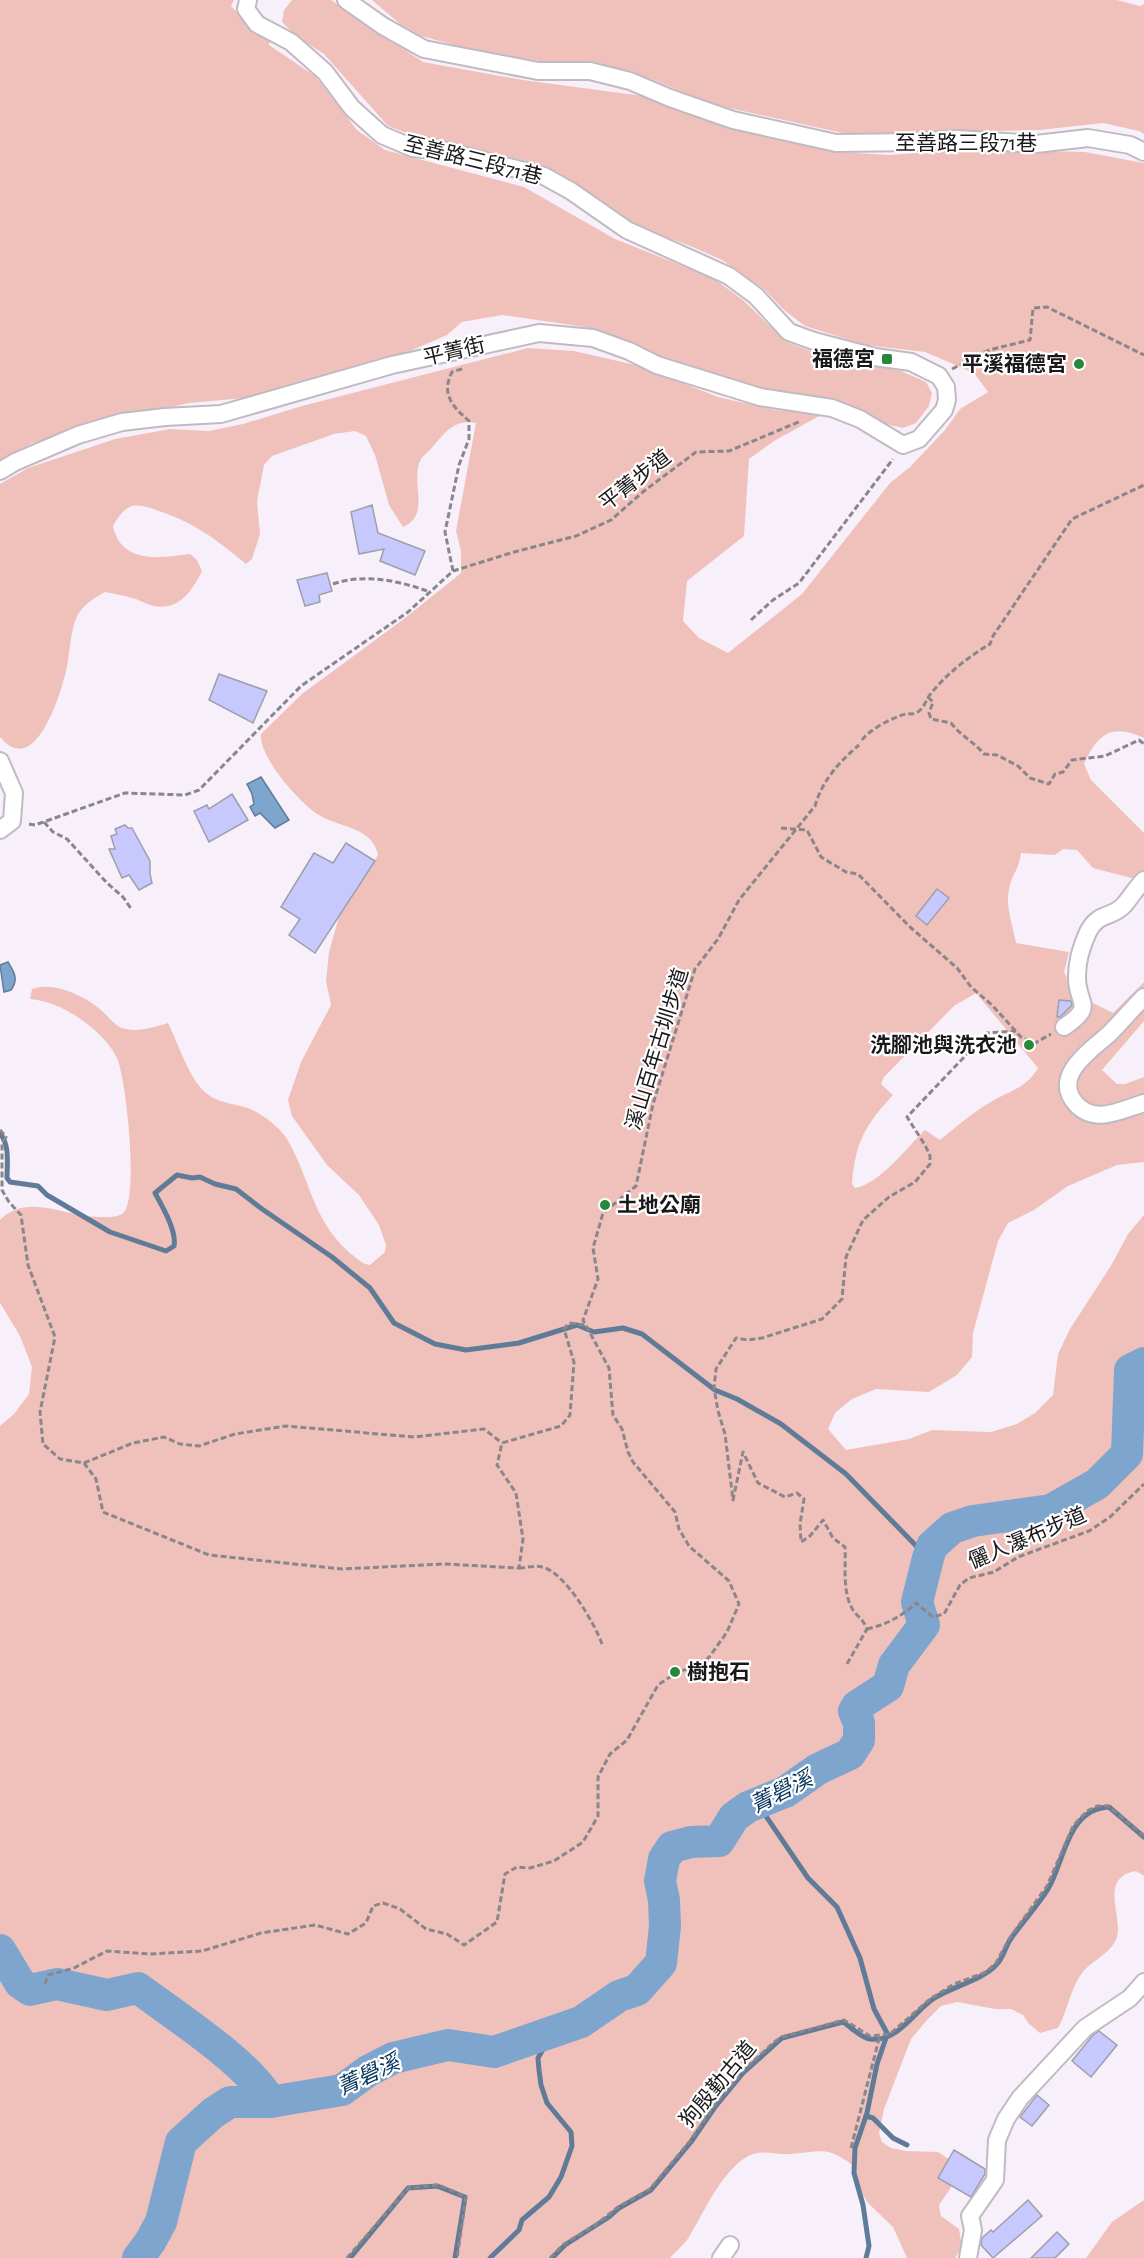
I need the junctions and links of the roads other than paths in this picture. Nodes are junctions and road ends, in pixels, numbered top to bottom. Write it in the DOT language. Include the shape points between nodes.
graph roads {
  1 [pos="248,0"];
  2 [pos="346,0"];
  3 [pos="1144,152"];
  4 [pos="903,446"];
  5 [pos="0,471"];
  6 [pos="0,761"];
  7 [pos="6,825"];
  8 [pos="1144,880"];
  9 [pos="1144,997"];
  10 [pos="1064,1027"];
  11 [pos="1144,1103"];
  12 [pos="1144,1982"];
  13 [pos="968,2258"];
  1 -- 4 [label="street, 至善路三段71巷" via="246,9 257,24 291,42 325,72 352,108 382,135 413,148 446,151 544,176 627,230 729,276 756,296 789,332 875,357 911,362 939,376 946,387 944,410 919,439"];
  2 -- 3 [label="street, 至善路三段71巷" via="424,50 538,71 590,71 630,81 733,120 836,144 957,139 1036,144 1088,138 1130,145"];
  4 -- 5 [label="street, 平菁街" via="860,419 832,408 760,397 657,365 593,338 539,333 392,365 221,414 122,422 78,435"];
  6 -- 7 [label="street" via="14,793"];
  8 -- 10 [label="street" via="1122,907 1095,920 1087,934 1077,976 1084,1005 1080,1014"];
  9 -- 11 [label="street" via="1071,1070 1068,1087 1072,1100 1084,1113 1103,1116"];
  12 -- 13 [label="street" via="1130,1998 1085,2028 1020,2098 1006,2119 997,2140 994,2180 970,2216 974,2230"];
}
